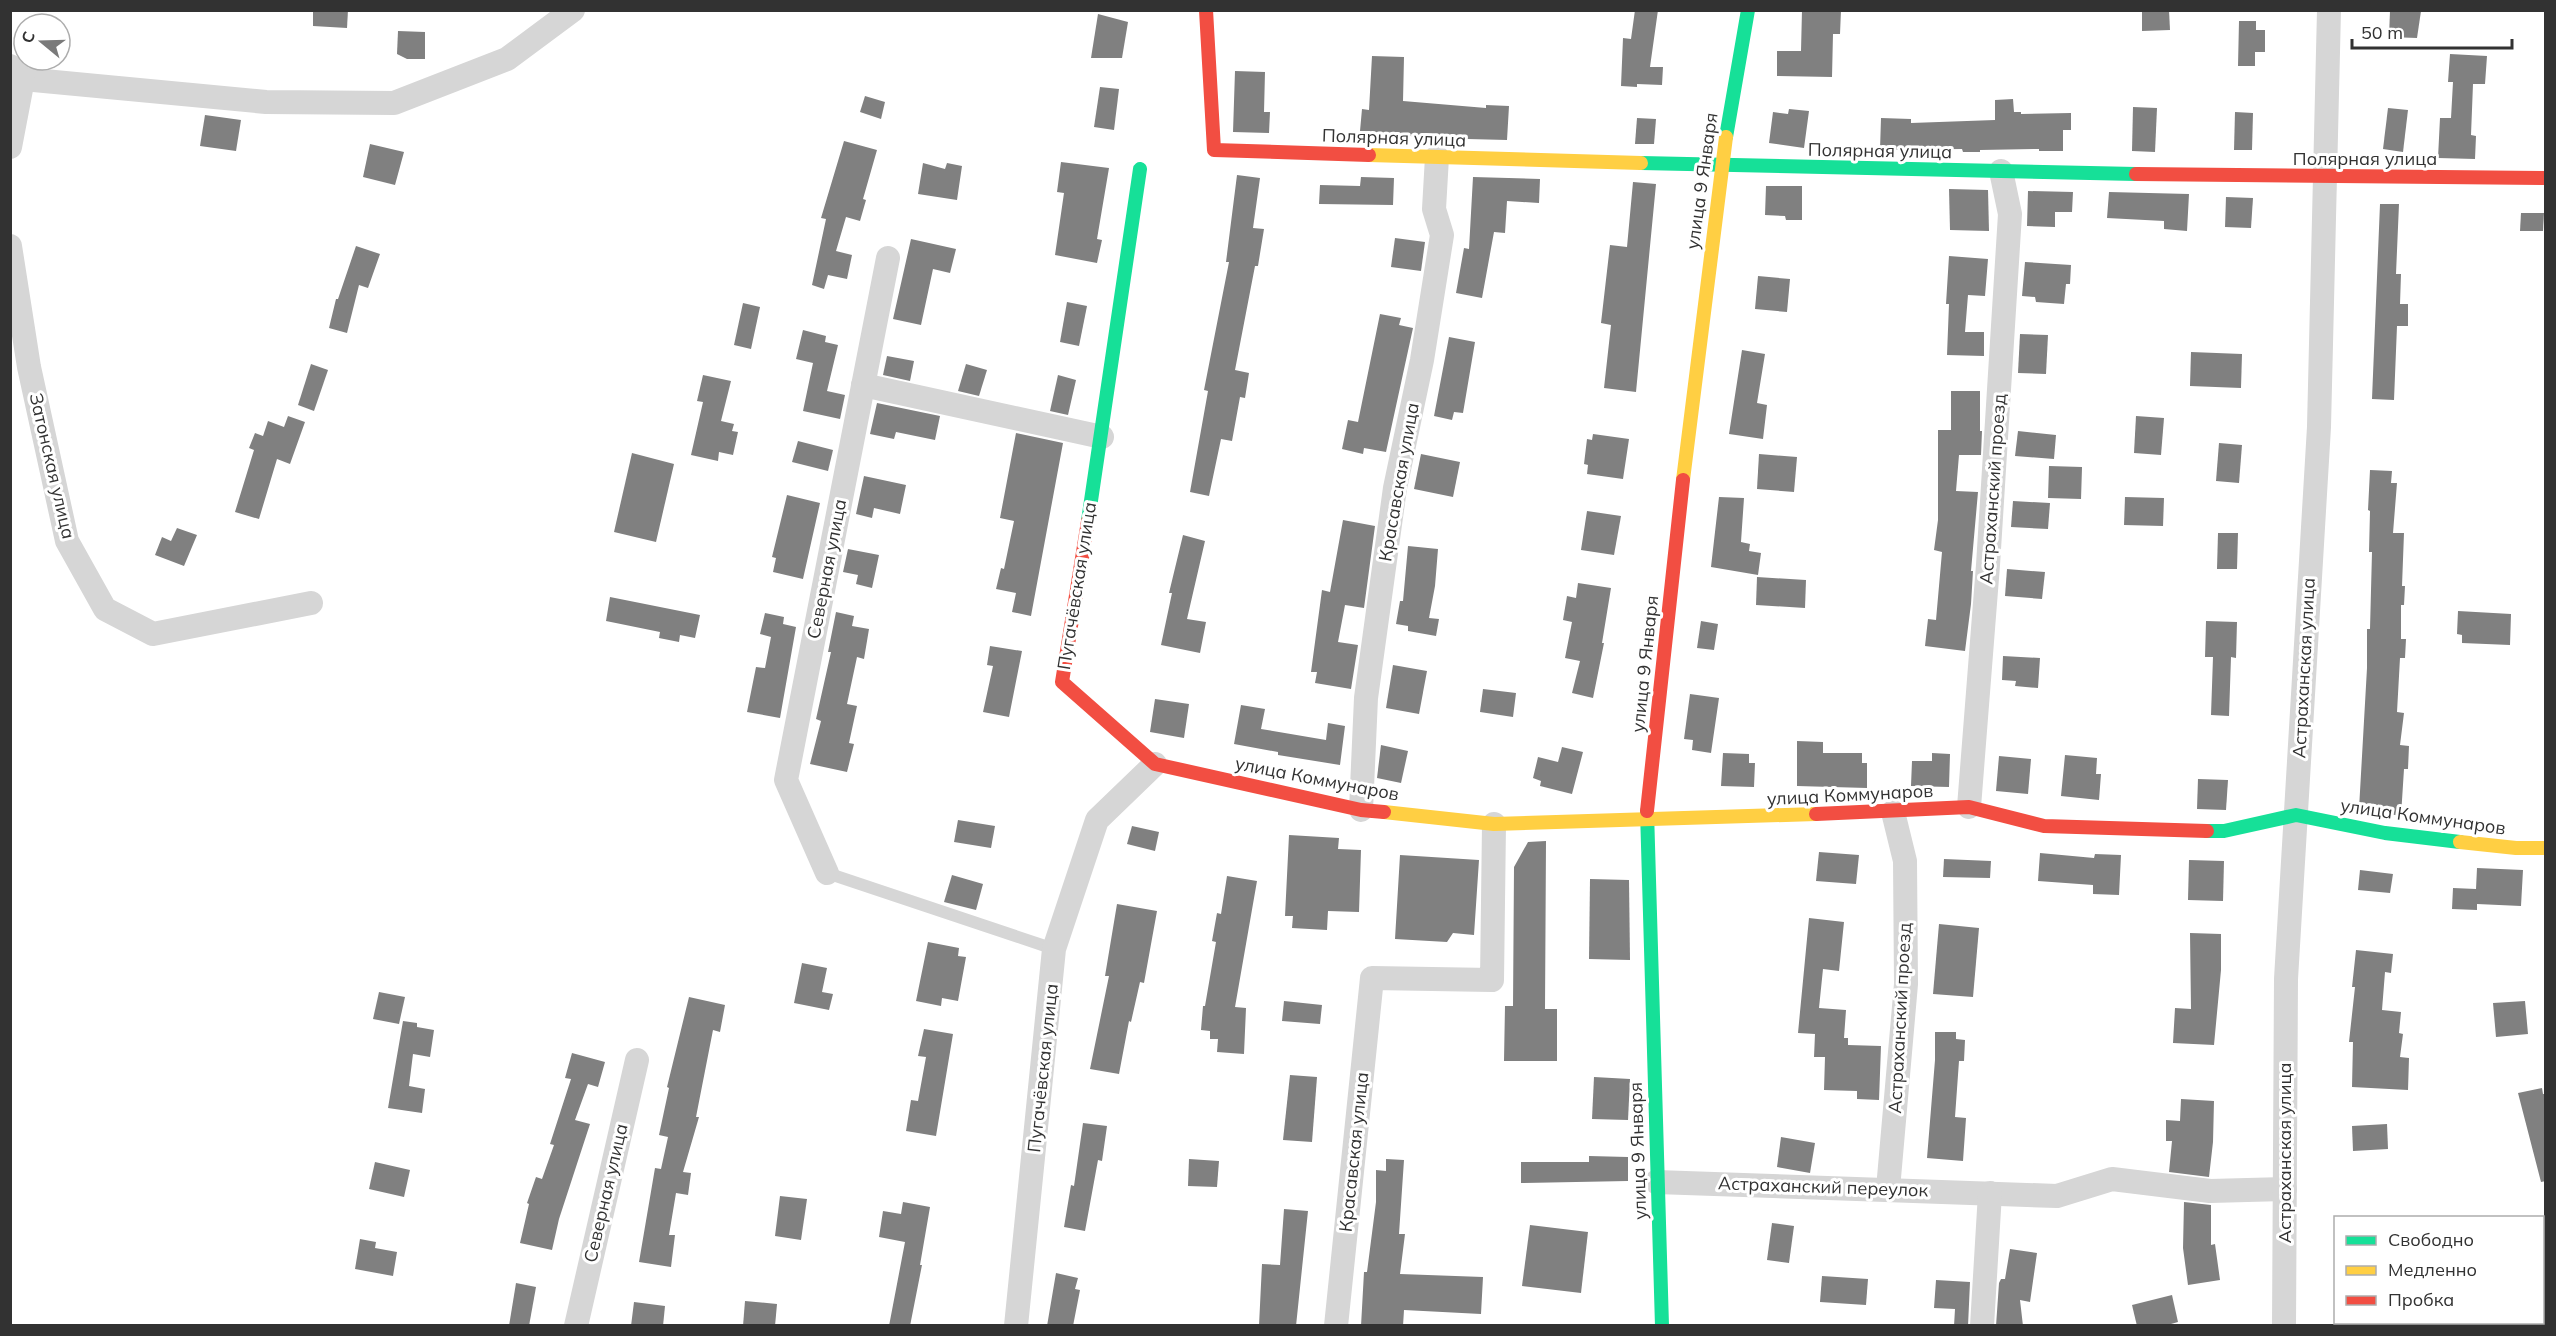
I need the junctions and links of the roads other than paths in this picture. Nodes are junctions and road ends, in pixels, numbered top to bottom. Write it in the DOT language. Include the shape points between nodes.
graph roads {
  1 [pos="573,10"];
  2 [pos="1206,10"];
  3 [pos="1748,10"];
  4 [pos="2329,10"];
  5 [pos="17,72"];
  6 [pos="10,147"];
  7 [pos="1437,157"];
  8 [pos="1721,166"];
  9 [pos="1140,169"];
  10 [pos="2001,171"];
  11 [pos="2325,177"];
  12 [pos="2546,178"];
  13 [pos="10,246"];
  14 [pos="888,258"];
  15 [pos="863,385"];
  16 [pos="1101,437"];
  17 [pos="311,603"];
  18 [pos="1155,764"];
  19 [pos="1969,807"];
  20 [pos="1361,810"];
  21 [pos="1893,812"];
  22 [pos="2296,815"];
  23 [pos="1646,821"];
  24 [pos="1494,824"];
  25 [pos="2546,848"];
  26 [pos="827,873"];
  27 [pos="1054,950"];
  28 [pos="636,1060"];
  29 [pos="1656,1182"];
  30 [pos="1888,1189"];
  31 [pos="2285,1189"];
  32 [pos="1989,1193"];
  33 [pos="576,1326"];
  34 [pos="1016,1326"];
  35 [pos="1336,1326"];
  36 [pos="1662,1326"];
  37 [pos="1982,1326"];
  38 [pos="2284,1326"];
  1 -- 5 [label="street" via="507,59 394,103 266,102"];
  2 -- 7 [label="street, Полярная улица" via="1214,150"];
  3 -- 8 [label="street, улица 9 Января"];
  4 -- 11 [label="street, Астраханская улица"];
  5 -- 6 [label="street"];
  7 -- 8 [label="street, Полярная улица"];
  7 -- 20 [label="street, Красавская улица" via="1434,209 1442,235 1390,523 1366,698"];
  8 -- 10 [label="street, Полярная улица"];
  8 -- 23 [label="street, улица 9 Января"];
  9 -- 16 [label="street, Пугачёвская улица"];
  10 -- 11 [label="street, Полярная улица"];
  10 -- 19 [label="street, Астраханский проезд" via="2010,214"];
  11 -- 12 [label="street, Полярная улица"];
  11 -- 22 [label="street, Астраханская улица" via="2319,427"];
  13 -- 17 [label="street, Затонская улица" via="29,367 67,541 105,609 153,634"];
  14 -- 15 [label="street, Северная улица"];
  15 -- 16 [label="street"];
  15 -- 26 [label="street, Северная улица" via="786,780"];
  16 -- 18 [label="street, Пугачёвская улица" via="1062,682"];
  18 -- 20 [label="street, улица Коммунаров"];
  18 -- 27 [label="street, Пугачёвская улица" via="1097,820"];
  19 -- 21 [label="street, улица Коммунаров"];
  19 -- 22 [label="street, улица Коммунаров" via="2044,826 2136,830 2224,831"];
  20 -- 24 [label="street, улица Коммунаров"];
  21 -- 23 [label="street, улица Коммунаров"];
  21 -- 30 [label="street, Астраханский проезд" via="1905,861 1906,984"];
  22 -- 25 [label="street, улица Коммунаров" via="2385,833"];
  22 -- 31 [label="street, Астраханская улица" via="2286,979"];
  23 -- 24 [label="street, улица Коммунаров"];
  23 -- 29 [label="street, улица 9 Января"];
  24 -- 35 [label="street, Красавская улица" via="1492,980 1372,978"];
  26 -- 27 [label="lane"];
  27 -- 34 [label="street, Пугачёвская улица"];
  28 -- 33 [label="street, Северная улица"];
  29 -- 30 [label="street, Астраханский переулок"];
  29 -- 36 [label="street, улица 9 Января"];
  30 -- 32 [label="street, Астраханский переулок"];
  31 -- 32 [label="street, Астраханский переулок" via="2210,1191 2112,1179 2057,1196"];
  31 -- 38 [label="street, Астраханская улица"];
  32 -- 37 [label="street"];
}
